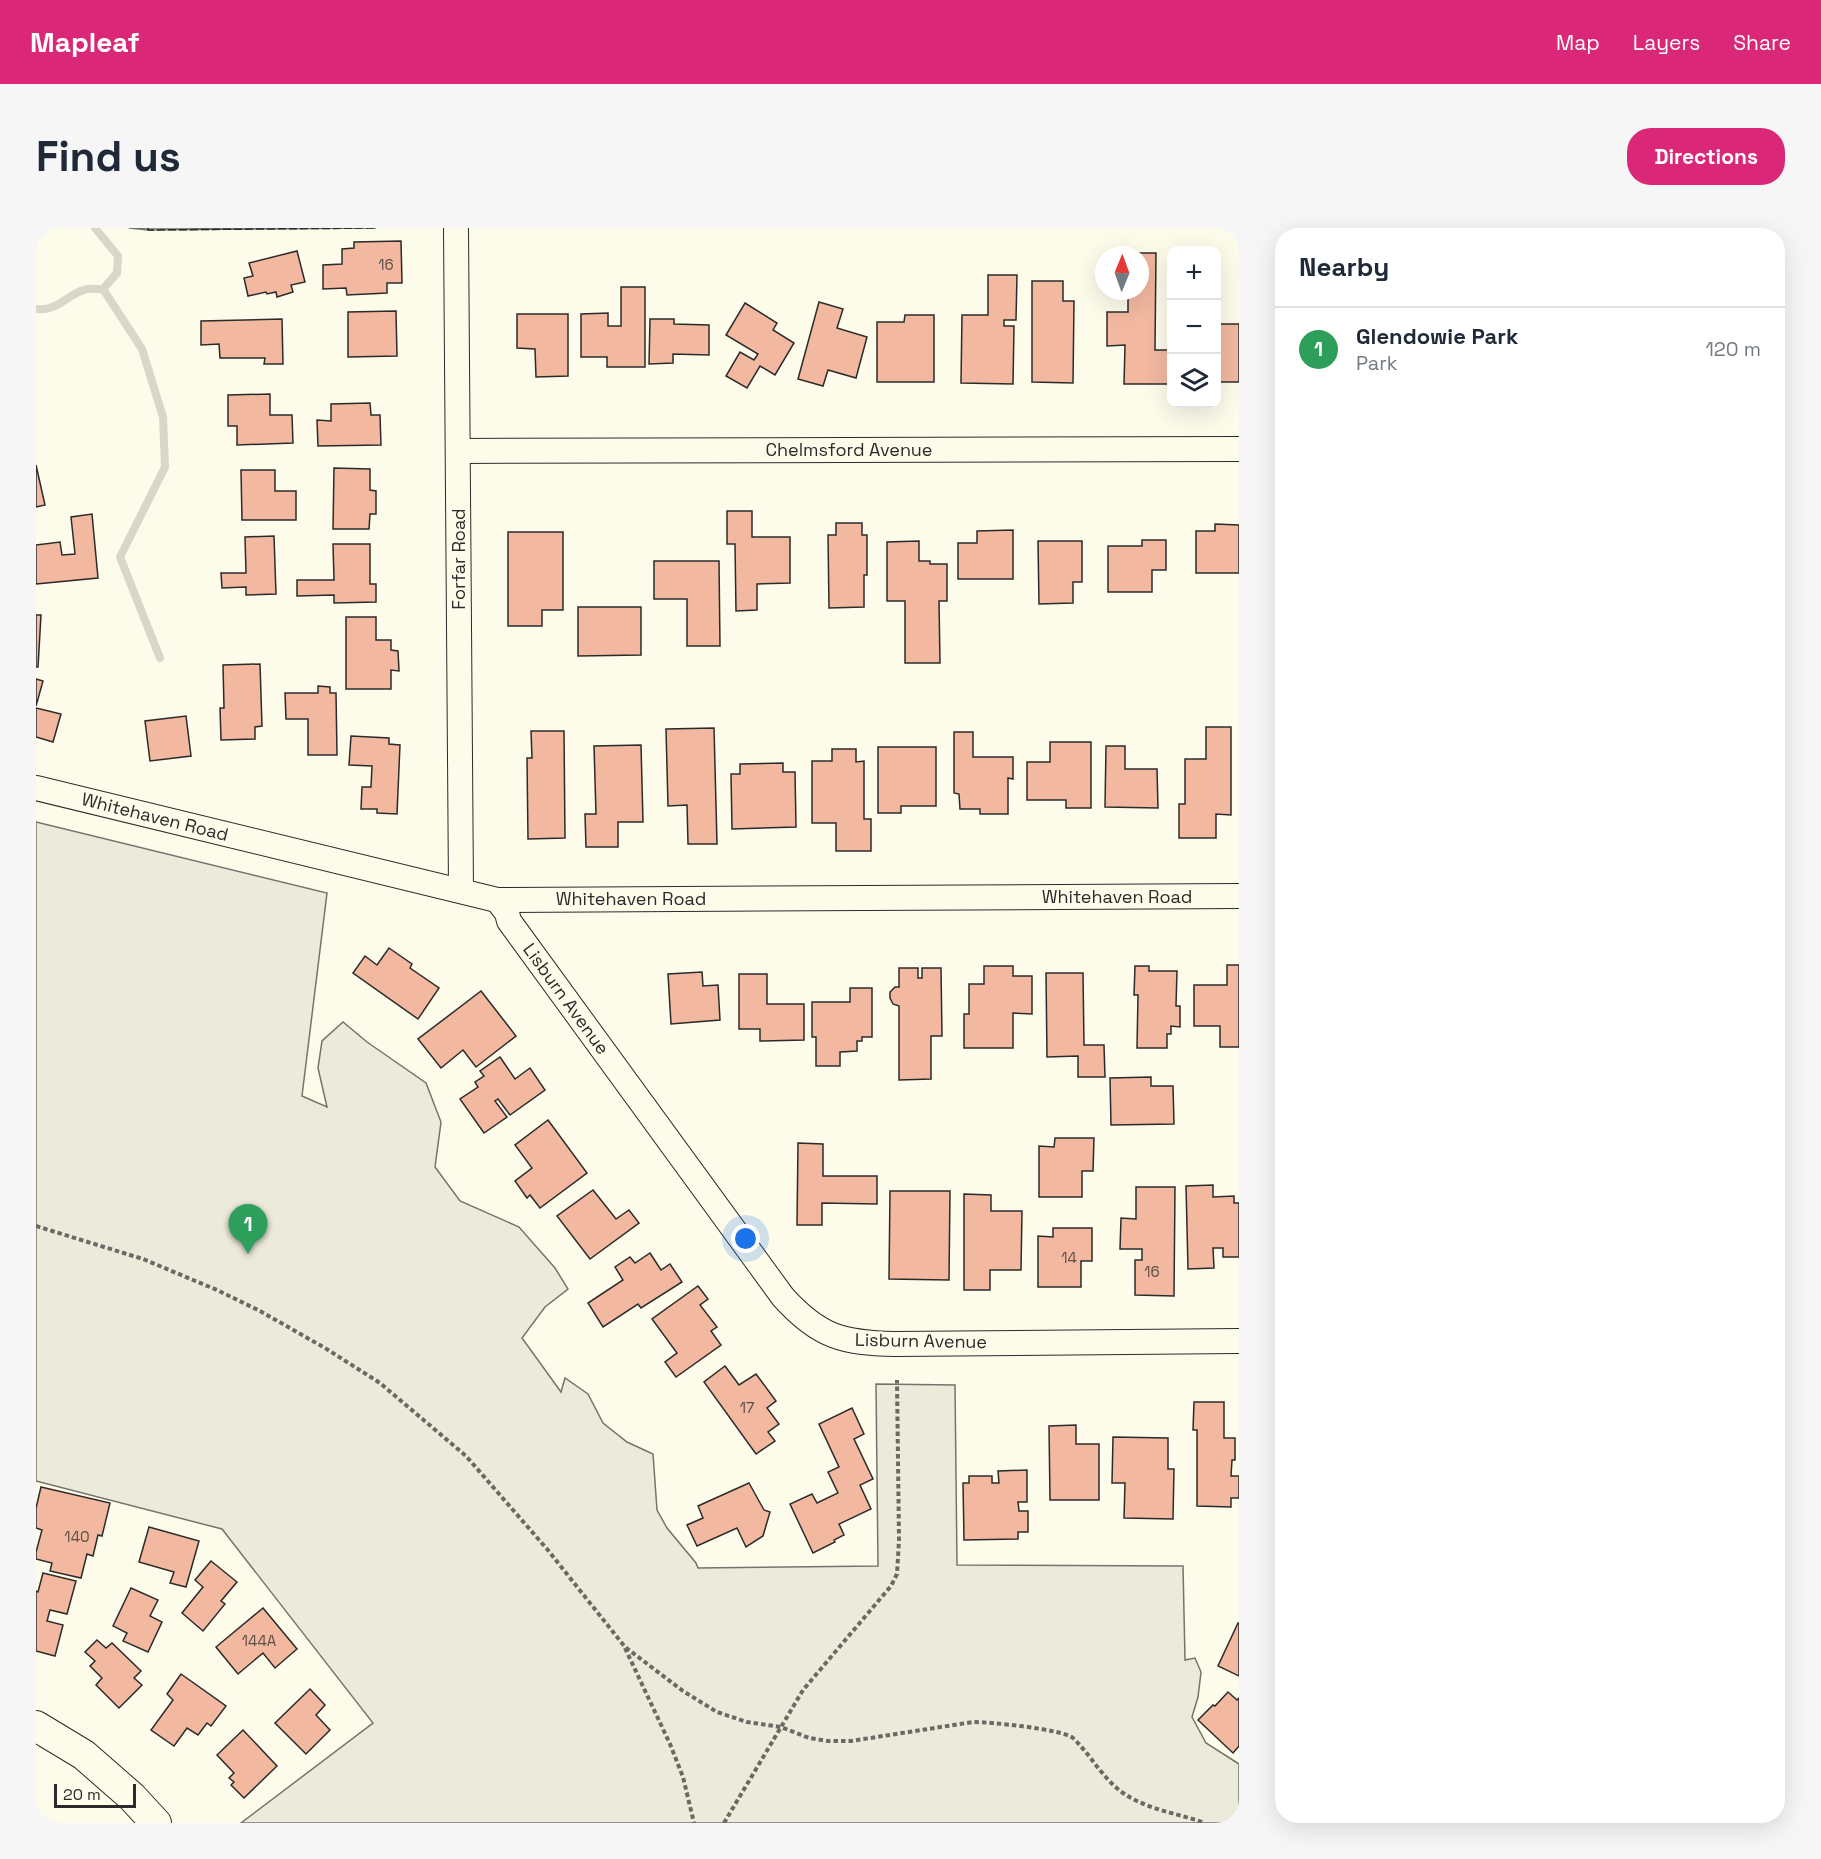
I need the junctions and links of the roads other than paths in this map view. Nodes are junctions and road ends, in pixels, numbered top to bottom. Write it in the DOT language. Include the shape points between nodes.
graph roads {
  1 [pos="456,228"];
  2 [pos="1239,449"];
  3 [pos="459,451"];
  4 [pos="36,788"];
  5 [pos="460,890"];
  6 [pos="1239,896"];
  7 [pos="497,900"];
  8 [pos="1239,1341"];
  9 [pos="36,1726"];
  10 [pos="156,1823"];
  1 -- 3 [label="street, Forfar Road"];
  2 -- 3 [label="street, Chelmsford Avenue"];
  3 -- 5 [label="street, Forfar Road"];
  4 -- 5 [label="street, Whitehaven Road"];
  5 -- 7 [label="street, Whitehaven Road"];
  6 -- 7 [label="street, Whitehaven Road"];
  7 -- 8 [label="street, Lisburn Avenue" via="783,1297 818,1329 839,1338 895,1344"];
  9 -- 10 [label="street" via="84,1755"];
}
